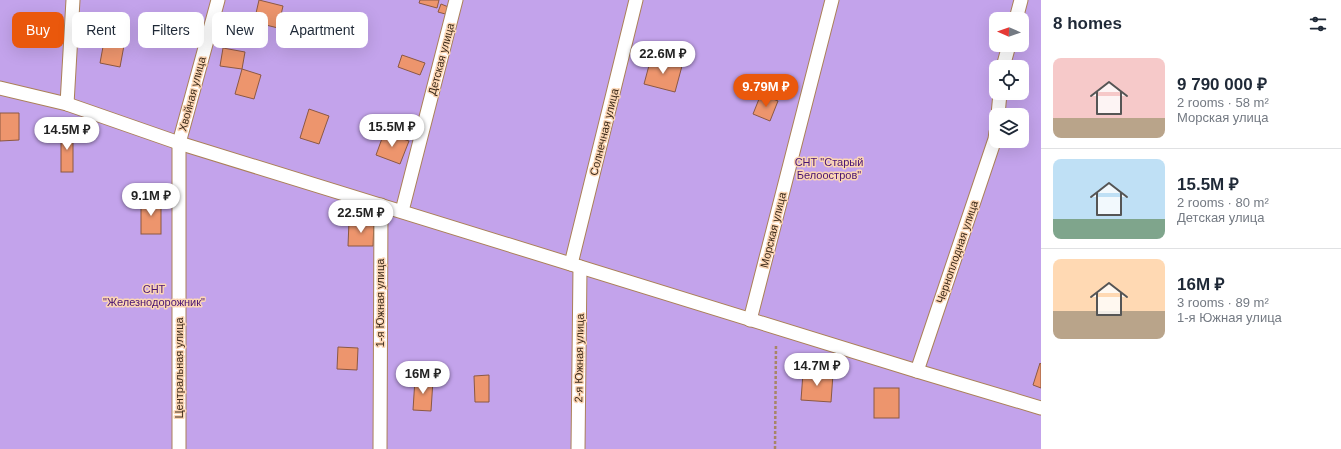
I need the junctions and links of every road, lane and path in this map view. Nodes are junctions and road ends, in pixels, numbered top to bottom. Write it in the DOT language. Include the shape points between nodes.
graph roads {
  1 [pos="73,0"];
  2 [pos="218,0"];
  3 [pos="456,0"];
  4 [pos="636,0"];
  5 [pos="832,0"];
  6 [pos="1021,0"];
  7 [pos="1018,12"];
  8 [pos="0,88"];
  9 [pos="67,104"];
  10 [pos="179,143"];
  11 [pos="992,148"];
  12 [pos="381,205"];
  13 [pos="402,211"];
  14 [pos="576,266"];
  15 [pos="750,320"];
  16 [pos="776,328"];
  17 [pos="917,371"];
  18 [pos="1041,408"];
  19 [pos="179,449"];
  20 [pos="380,449"];
  21 [pos="578,449"];
  22 [pos="775,449"];
  1 -- 9 [label="street"];
  2 -- 10 [label="street, Хвойная улица"];
  3 -- 13 [label="street, Детская улица"];
  4 -- 14 [label="street, Солнечная улица"];
  5 -- 15 [label="street, Морская улица"];
  6 -- 7 [label="street"];
  8 -- 9 [label="street"];
  9 -- 10 [label="street"];
  10 -- 12 [label="street"];
  10 -- 19 [label="street, Центральная улица"];
  11 -- 17 [label="street, Черноплодная улица"];
  12 -- 13 [label="street"];
  12 -- 20 [label="street, 1-я Южная улица"];
  13 -- 14 [label="street"];
  14 -- 15 [label="street"];
  14 -- 21 [label="street, 2-я Южная улица"];
  15 -- 16 [label="street"];
  16 -- 17 [label="street"];
  16 -- 22 [label="path"];
  17 -- 18 [label="street"];
}
